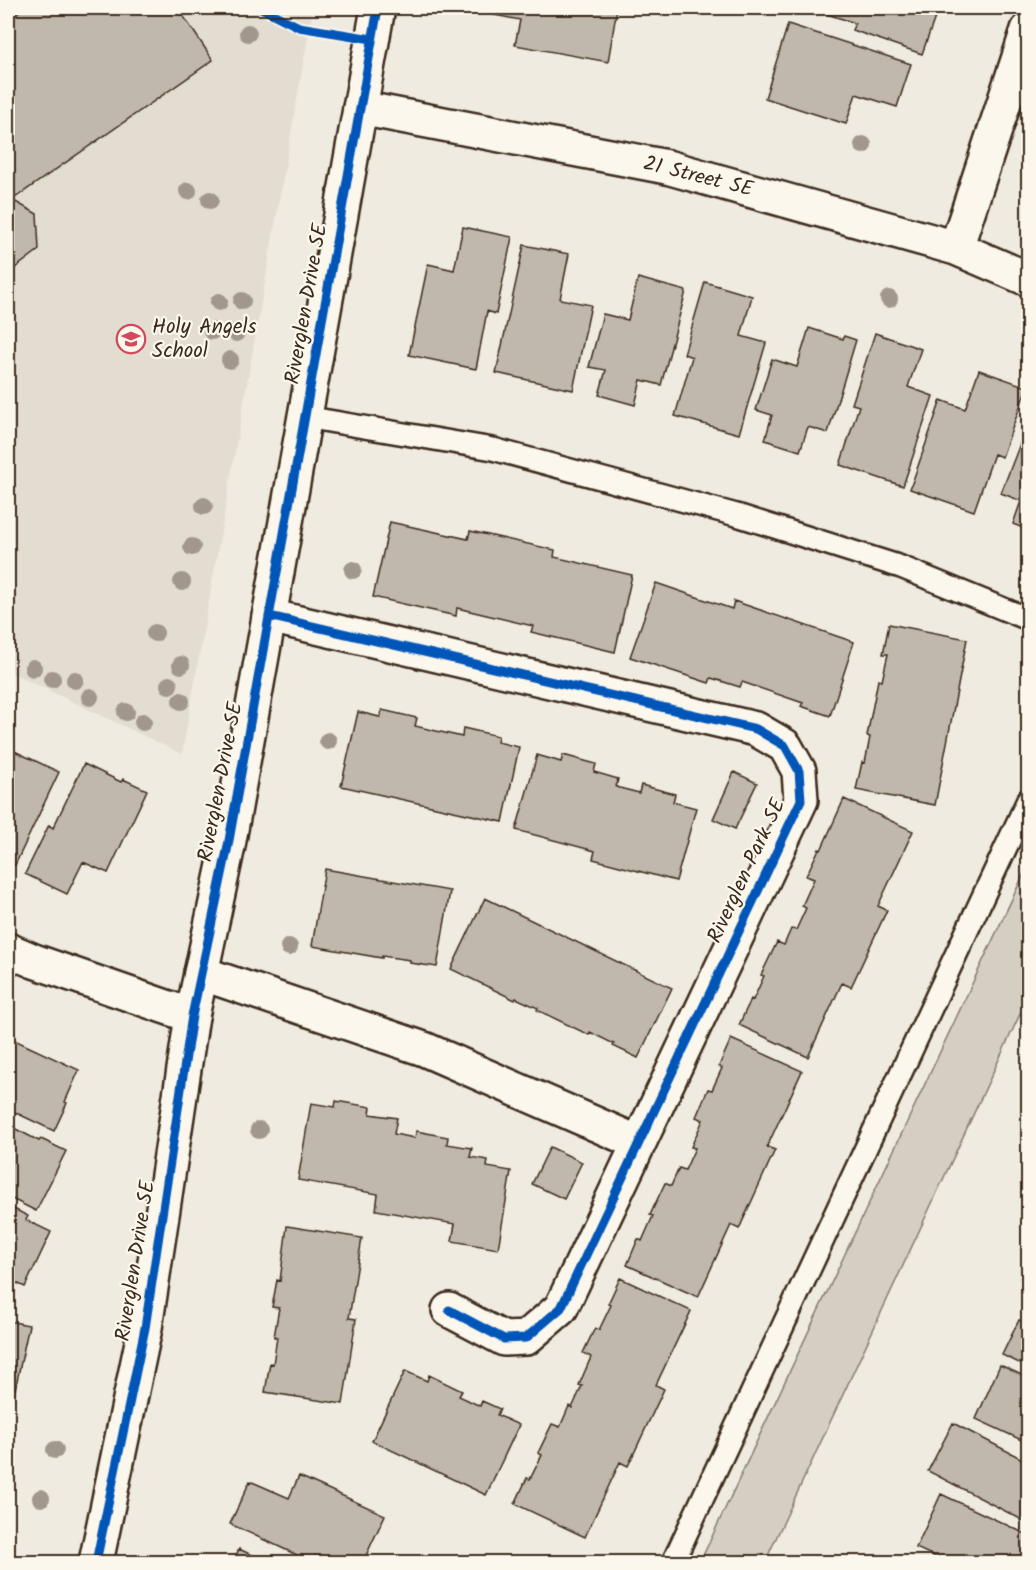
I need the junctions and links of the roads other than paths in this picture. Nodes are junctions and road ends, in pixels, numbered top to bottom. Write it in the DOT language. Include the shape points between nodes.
graph roads {
  1 [pos="378,8"];
  2 [pos="1029,30"];
  3 [pos="360,108"];
  4 [pos="956,248"];
  5 [pos="1029,279"];
  6 [pos="305,417"];
  7 [pos="269,616"];
  8 [pos="1029,619"];
  9 [pos="1029,800"];
  10 [pos="8,950"];
  11 [pos="201,973"];
  12 [pos="192,1016"];
  13 [pos="639,1143"];
  14 [pos="449,1310"];
  15 [pos="96,1563"];
  16 [pos="673,1563"];
  1 -- 3 [label="street, Riverglen Drive SE"];
  2 -- 4 [label="street"];
  3 -- 4 [label="street, 21 Street SE" via="668,167"];
  3 -- 6 [label="street, Riverglen Drive SE"];
  4 -- 5 [label="street, 21 Street SE"];
  6 -- 7 [label="street, Riverglen Drive SE"];
  6 -- 8 [label="lane" via="493,449 740,516 901,567"];
  7 -- 11 [label="street, Riverglen Drive SE"];
  7 -- 13 [label="street, Riverglen Park SE" via="756,729 785,746 799,771 801,800"];
  9 -- 16 [label="lane"];
  10 -- 12 [label="street"];
  11 -- 12 [label="street, Riverglen Drive SE"];
  11 -- 13 [label="street" via="424,1049"];
  12 -- 15 [label="street, Riverglen Drive SE" via="145,1328"];
  13 -- 14 [label="street, Riverglen Park SE" via="561,1308 544,1323 526,1338 504,1339"];
}
